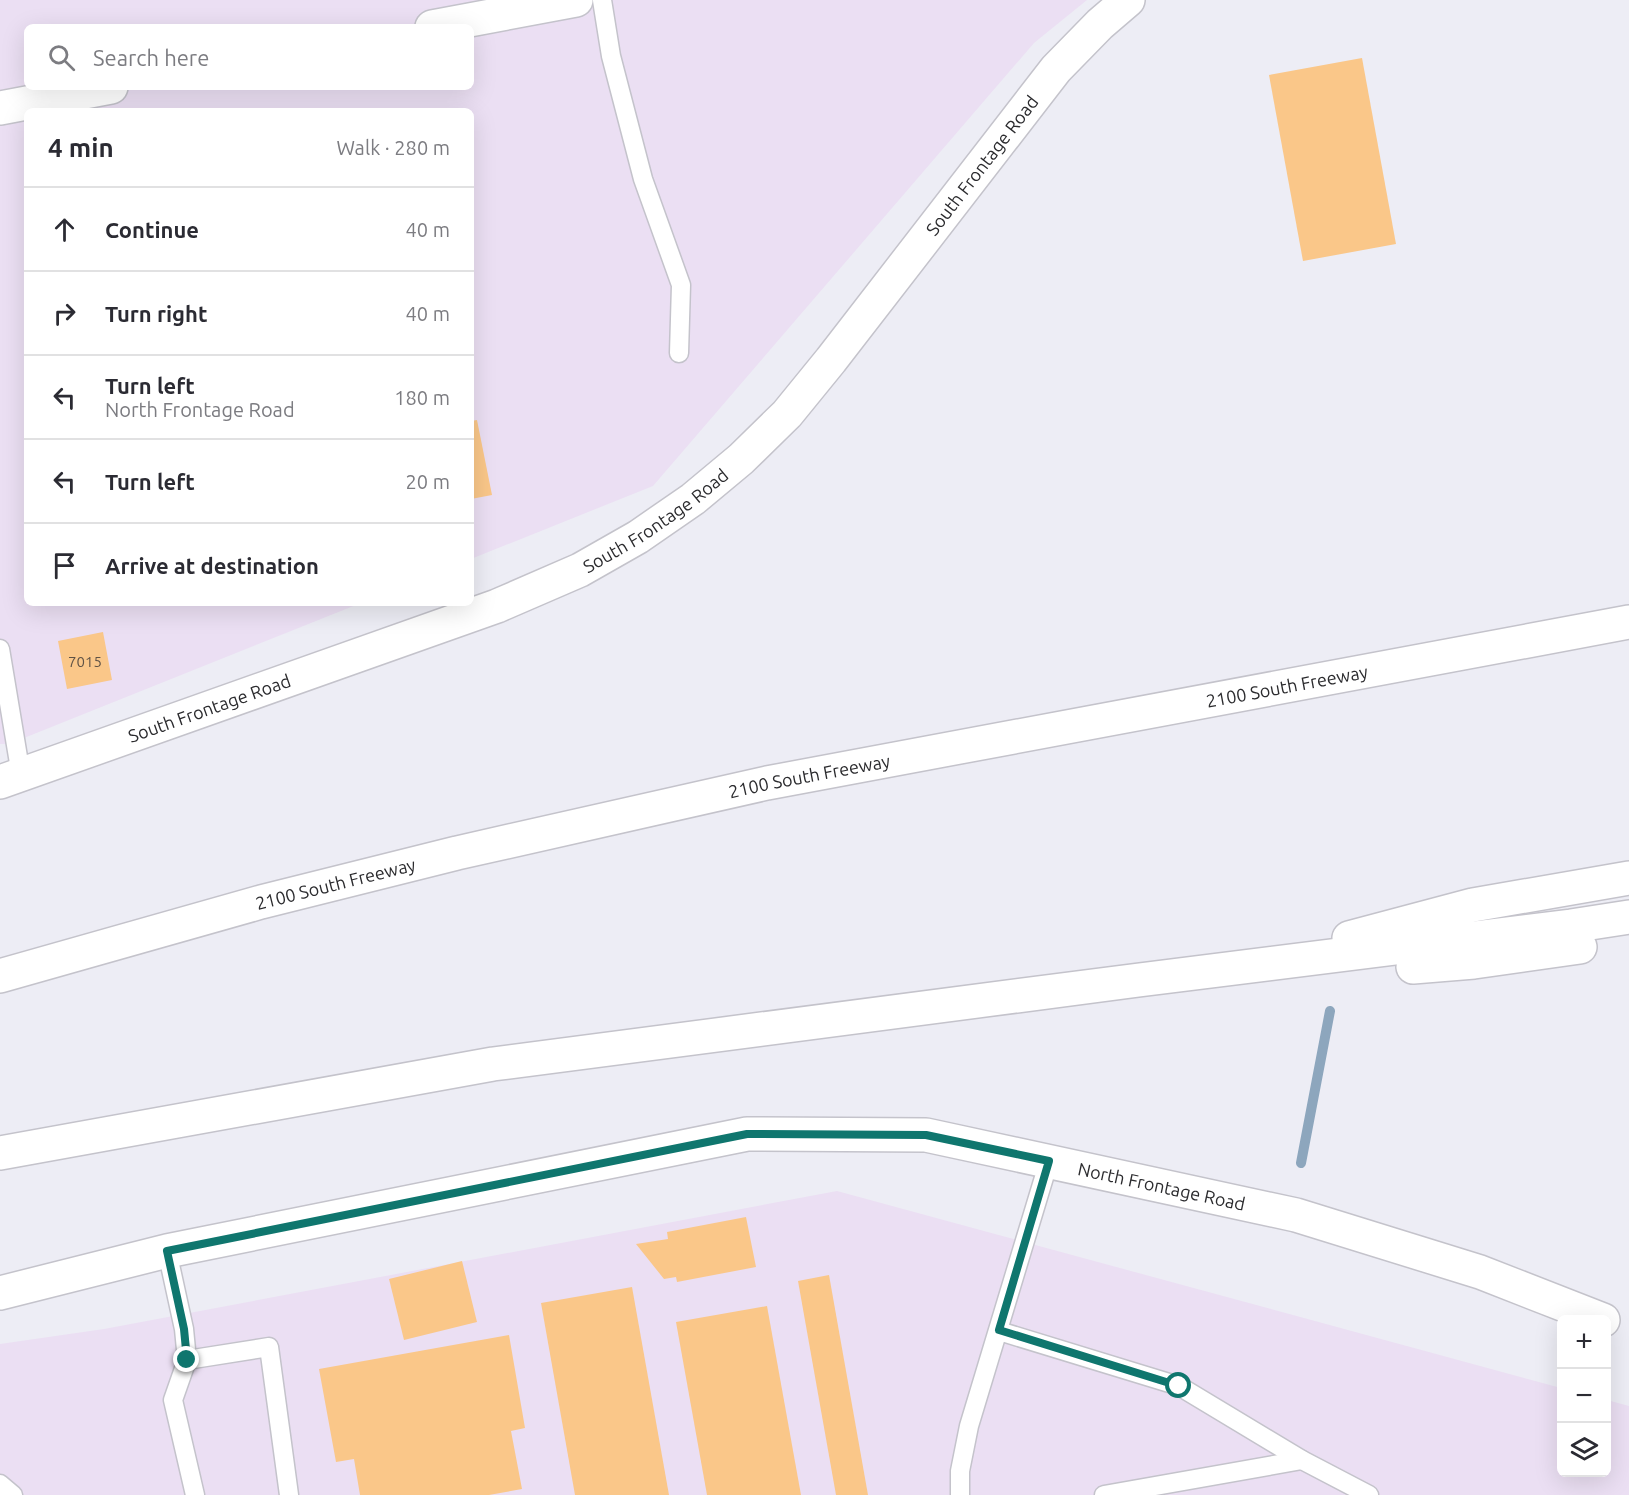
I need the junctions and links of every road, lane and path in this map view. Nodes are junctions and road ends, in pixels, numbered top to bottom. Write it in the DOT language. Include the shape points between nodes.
graph roads {
  1 [pos="576,0"];
  2 [pos="602,0"];
  3 [pos="1128,0"];
  4 [pos="448,24"];
  5 [pos="95,90"];
  6 [pos="0,108"];
  7 [pos="679,353"];
  8 [pos="1629,602"];
  9 [pos="1629,622"];
  10 [pos="1629,640"];
  11 [pos="0,649"];
  12 [pos="1486,649"];
  13 [pos="11,778"];
  14 [pos="1629,878"];
  15 [pos="1629,917"];
  16 [pos="1629,940"];
  17 [pos="1277,963"];
  18 [pos="0,976"];
  19 [pos="0,1153"];
  20 [pos="1049,1161"];
  21 [pos="167,1251"];
  22 [pos="0,1293"];
  23 [pos="1592,1315"];
  24 [pos="1611,1322"];
  25 [pos="1629,1329"];
  26 [pos="999,1330"];
  27 [pos="187,1360"];
  28 [pos="1302,1460"];
  29 [pos="0,1484"];
  30 [pos="13,1495"];
  31 [pos="195,1495"];
  32 [pos="289,1495"];
  33 [pos="960,1495"];
  34 [pos="1104,1495"];
  35 [pos="1369,1495"];
  1 -- 4 [label="main road"];
  2 -- 7 [label="lane" via="611,56 643,179 681,285"];
  3 -- 13 [label="main road, South Frontage Road" via="1056,69 787,414 741,459 684,505 580,570 497,606"];
  5 -- 6 [label="main road"];
  8 -- 12 [label="main road"];
  9 -- 12 [label="main road, 2100 South Freeway"];
  10 -- 12 [label="main road"];
  11 -- 13 [label="lane"];
  12 -- 18 [label="main road, 2100 South Freeway" via="767,783 261,902"];
  14 -- 17 [label="main road" via="1473,905 1392,925"];
  15 -- 17 [label="main road"];
  16 -- 17 [label="main road" via="1424,966"];
  17 -- 19 [label="main road" via="493,1064"];
  20 -- 21 [label="main road, North Frontage Road" via="926,1135 747,1134"];
  20 -- 23 [label="main road, North Frontage Road" via="1296,1215 1480,1272"];
  20 -- 26 [label="lane"];
  21 -- 22 [label="main road, North Frontage Road"];
  21 -- 27 [label="lane"];
  24 -- 25 [label="main road, North Frontage Road"];
  26 -- 28 [label="lane" via="1179,1386"];
  26 -- 33 [label="lane" via="969,1426 960,1471"];
  27 -- 31 [label="lane" via="173,1400"];
  27 -- 32 [label="lane" via="269,1347"];
  28 -- 34 [label="lane"];
  28 -- 35 [label="lane"];
  29 -- 30 [label="lane"];
}
